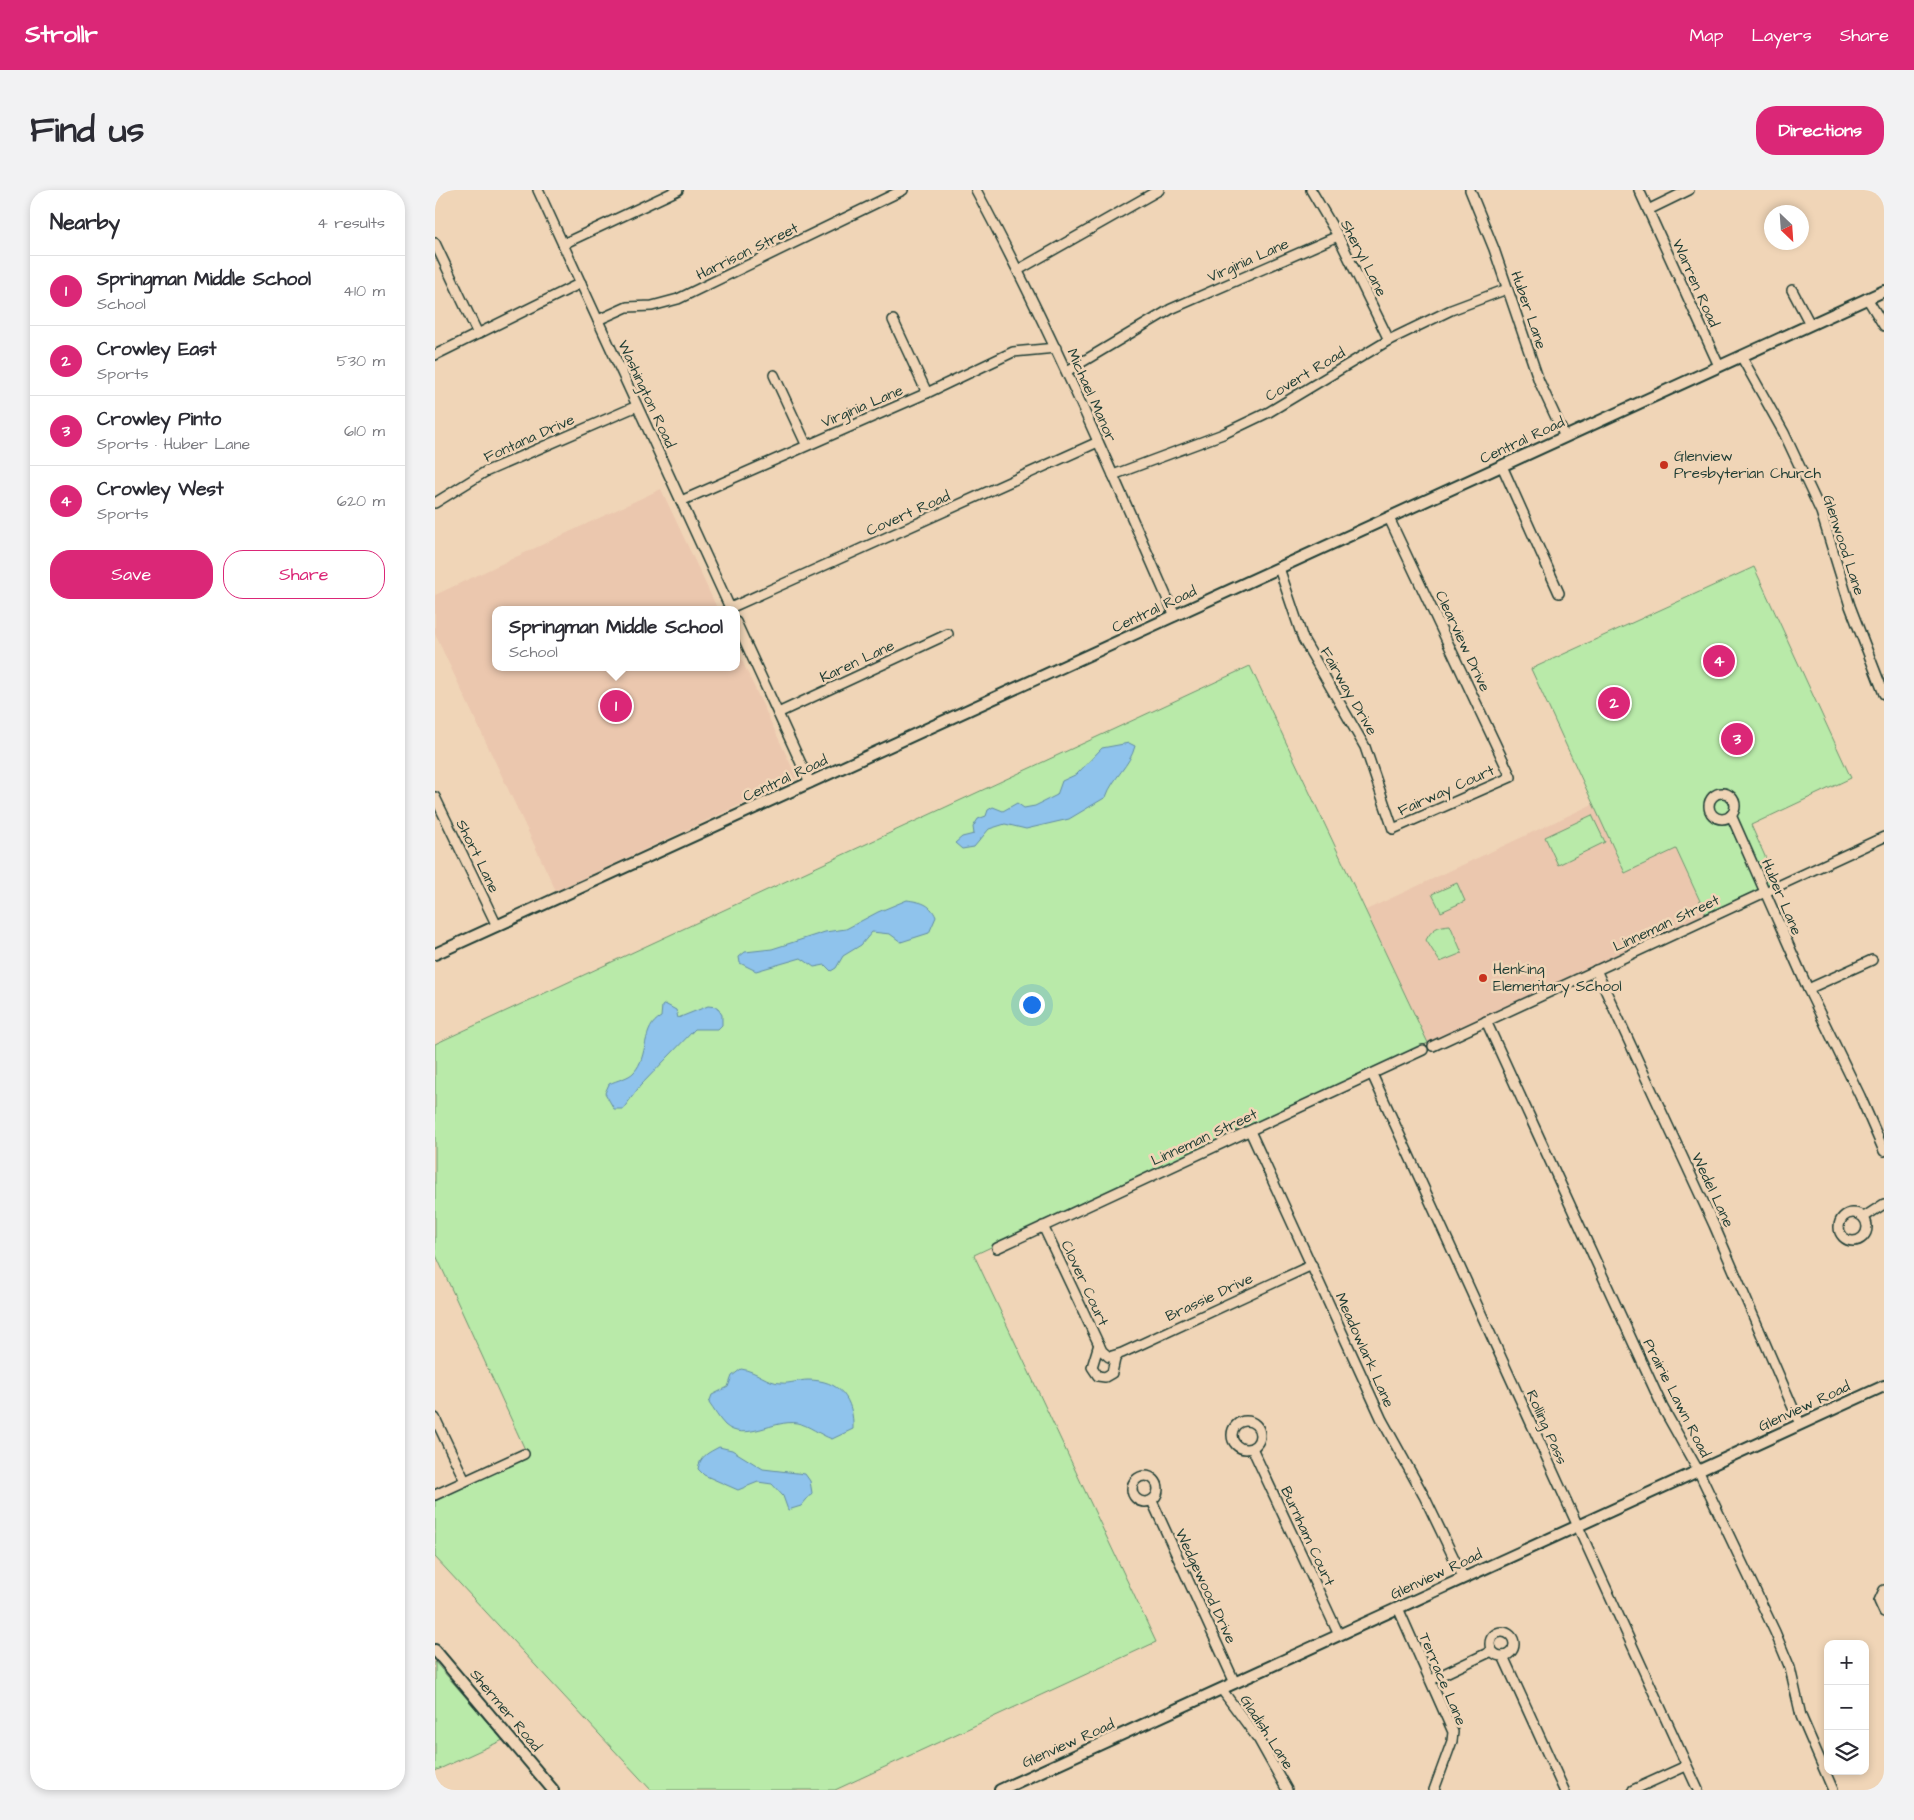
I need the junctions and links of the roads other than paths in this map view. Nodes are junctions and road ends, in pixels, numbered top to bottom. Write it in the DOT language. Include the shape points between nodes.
graph roads {
  1 [pos="538,190"];
  2 [pos="678,190"];
  3 [pos="903,190"];
  4 [pos="976,190"];
  5 [pos="1159,190"];
  6 [pos="1311,190"];
  7 [pos="1470,190"];
  8 [pos="1639,190"];
  9 [pos="1689,190"];
  10 [pos="1648,210"];
  11 [pos="1338,236"];
  12 [pos="435,243"];
  13 [pos="563,244"];
  14 [pos="1019,270"];
  15 [pos="581,283"];
  16 [pos="1507,288"];
  17 [pos="1792,290"];
  18 [pos="1884,291"];
  19 [pos="1867,298"];
  20 [pos="598,320"];
  21 [pos="893,320"];
  22 [pos="1810,324"];
  23 [pos="1884,326"];
  24 [pos="478,334"];
  25 [pos="1389,340"];
  26 [pos="1056,348"];
  27 [pos="435,356"];
  28 [pos="1741,356"];
  29 [pos="1719,366"];
  30 [pos="1067,371"];
  31 [pos="774,375"];
  32 [pos="927,393"];
  33 [pos="637,406"];
  34 [pos="1565,437"];
  35 [pos="1098,442"];
  36 [pos="806,444"];
  37 [pos="1502,466"];
  38 [pos="1113,475"];
  39 [pos="681,501"];
  40 [pos="435,503"];
  41 [pos="1389,518"];
  42 [pos="1279,568"];
  43 [pos="1559,593"];
  44 [pos="729,606"];
  45 [pos="737,606"];
  46 [pos="1175,616"];
  47 [pos="740,631"];
  48 [pos="948,634"];
  49 [pos="1884,694"];
  50 [pos="778,713"];
  51 [pos="1511,777"];
  52 [pos="810,783"];
  53 [pos="435,797"];
  54 [pos="1731,815"];
  55 [pos="1393,829"];
  56 [pos="1884,837"];
  57 [pos="1765,892"];
  58 [pos="497,926"];
  59 [pos="435,954"];
  60 [pos="1872,960"];
  61 [pos="1596,970"];
  62 [pos="1808,989"];
  63 [pos="1486,1021"];
  64 [pos="1433,1046"];
  65 [pos="1423,1050"];
  66 [pos="1372,1074"];
  67 [pos="1249,1131"];
  68 [pos="1884,1151"];
  69 [pos="1884,1204"];
  70 [pos="1864,1216"];
  71 [pos="1043,1226"];
  72 [pos="997,1248"];
  73 [pos="1312,1265"];
  74 [pos="1101,1347"];
  75 [pos="1118,1355"];
  76 [pos="1884,1386"];
  77 [pos="435,1418"];
  78 [pos="1799,1424"];
  79 [pos="1252,1448"];
  80 [pos="525,1454"];
  81 [pos="1699,1472"];
  82 [pos="465,1481"];
  83 [pos="435,1495"];
  84 [pos="1152,1501"];
  85 [pos="1577,1525"];
  86 [pos="1463,1578"];
  87 [pos="1884,1590"];
  88 [pos="1398,1608"];
  89 [pos="1884,1612"];
  90 [pos="1339,1635"];
  91 [pos="435,1650"];
  92 [pos="1492,1651"];
  93 [pos="1503,1656"];
  94 [pos="1431,1680"];
  95 [pos="1235,1683"];
  96 [pos="1222,1690"];
  97 [pos="1687,1766"];
  98 [pos="553,1790"];
  99 [pos="1000,1790"];
  100 [pos="1287,1790"];
  101 [pos="1434,1790"];
  102 [pos="1564,1790"];
  103 [pos="1633,1790"];
  104 [pos="1698,1790"];
  105 [pos="1833,1790"];
  1 -- 13 [label="street, Washington Road"];
  2 -- 13 [label="street"];
  3 -- 20 [label="street, Harrison Street" via="678,299 652,306 627,307"];
  4 -- 14 [label="street, Michael Manor"];
  5 -- 14 [label="street"];
  6 -- 11 [label="street, Sheryl Lane"];
  7 -- 16 [label="street, Huber Lane"];
  8 -- 10 [label="street, Warren Road"];
  9 -- 10 [label="street"];
  10 -- 29 [label="street, Warren Road"];
  11 -- 25 [label="street, Sheryl Lane"];
  11 -- 30 [label="street, Virginia Lane" via="1171,309"];
  12 -- 24 [label="street"];
  13 -- 15 [label="street, Washington Road"];
  14 -- 26 [label="street, Michael Manor"];
  15 -- 20 [label="street, Washington Road"];
  15 -- 24 [label="street"];
  16 -- 25 [label="street, Covert Road"];
  16 -- 34 [label="street, Huber Lane" via="1539,380"];
  17 -- 22 [label="street"];
  18 -- 19 [label="main road, Central Road"];
  19 -- 22 [label="main road, Central Road"];
  19 -- 23 [label="street"];
  20 -- 33 [label="street, Washington Road"];
  21 -- 32 [label="street"];
  22 -- 28 [label="main road, Central Road"];
  24 -- 27 [label="street"];
  25 -- 38 [label="street, Covert Road" via="1269,412 1172,455"];
  26 -- 30 [label="street, Michael Manor"];
  26 -- 32 [label="street, Virginia Lane" via="1013,352"];
  28 -- 29 [label="main road, Central Road"];
  28 -- 49 [label="street, Glenwood Lane" via="1785,433 1821,512 1850,606"];
  29 -- 34 [label="main road, Central Road"];
  30 -- 35 [label="street, Michael Manor"];
  31 -- 36 [label="street"];
  32 -- 36 [label="street, Virginia Lane"];
  33 -- 39 [label="street, Washington Road"];
  33 -- 40 [label="street, Fontana Drive" via="485,472"];
  34 -- 37 [label="main road, Central Road"];
  35 -- 38 [label="street, Michael Manor"];
  35 -- 45 [label="street, Covert Road"];
  36 -- 39 [label="street, Virginia Lane"];
  37 -- 41 [label="main road, Central Road"];
  37 -- 43 [label="street"];
  38 -- 46 [label="street, Michael Manor"];
  39 -- 44 [label="street, Washington Road"];
  41 -- 42 [label="main road, Central Road"];
  41 -- 51 [label="street, Clearview Drive"];
  42 -- 46 [label="main road, Central Road"];
  42 -- 55 [label="street, Fairway Drive" via="1303,639 1365,747"];
  46 -- 52 [label="main road, Central Road"];
  47 -- 50 [label="street"];
  48 -- 50 [label="street, Karen Lane"];
  50 -- 52 [label="street"];
  51 -- 55 [label="street, Fairway Court"];
  52 -- 58 [label="main road, Central Road"];
  53 -- 58 [label="street, Short Lane"];
  54 -- 57 [label="street, Huber Lane"];
  56 -- 57 [label="street, Linneman Street"];
  57 -- 61 [label="street, Linneman Street"];
  57 -- 62 [label="street, Huber Lane"];
  58 -- 59 [label="main road, Central Road"];
  60 -- 62 [label="street"];
  61 -- 63 [label="street, Linneman Street"];
  61 -- 78 [label="street, Wedel Lane" via="1717,1233"];
  62 -- 68 [label="street, Huber Lane"];
  63 -- 64 [label="street, Linneman Street"];
  63 -- 81 [label="street, Prairie Lawn Road" via="1663,1408"];
  65 -- 66 [label="street, Linneman Street"];
  66 -- 67 [label="street, Linneman Street"];
  66 -- 85 [label="street, Rolling Pass"];
  67 -- 71 [label="street, Linneman Street"];
  67 -- 73 [label="street, Meadowlark Lane"];
  69 -- 70 [label="street"];
  71 -- 72 [label="street, Linneman Street"];
  71 -- 74 [label="street, Clover Court"];
  73 -- 75 [label="street, Brassie Drive"];
  73 -- 86 [label="street, Meadowlark Lane" via="1381,1420 1424,1496"];
  74 -- 75 [label="street" via="1109,1357"];
  74 -- 75 [label="street" via="1092,1367 1098,1376 1112,1373"];
  76 -- 78 [label="main road, Glenview Road"];
  77 -- 82 [label="street"];
  78 -- 81 [label="main road, Glenview Road"];
  79 -- 90 [label="street, Burnham Court"];
  80 -- 82 [label="street"];
  81 -- 85 [label="main road, Glenview Road"];
  81 -- 105 [label="street, Prairie Lawn Road" via="1790,1668 1801,1716"];
  82 -- 83 [label="street"];
  84 -- 95 [label="street, Wedgewood Drive"];
  85 -- 86 [label="main road, Glenview Road"];
  85 -- 97 [label="street, Rolling Pass"];
  86 -- 88 [label="main road, Glenview Road"];
  87 -- 89 [label="street" via="1879,1601"];
  88 -- 90 [label="main road, Glenview Road"];
  88 -- 94 [label="street, Terrace Lane"];
  90 -- 95 [label="main road, Glenview Road"];
  91 -- 98 [label="main road, Shermer Road"];
  92 -- 93 [label="street"];
  92 -- 93 [label="street" via="1493,1637 1499,1633 1507,1634 1513,1646 1510,1653"];
  92 -- 94 [label="street"];
  93 -- 102 [label="street"];
  94 -- 101 [label="street, Terrace Lane" via="1453,1732"];
  95 -- 96 [label="main road, Glenview Road"];
  96 -- 99 [label="main road, Glenview Road"];
  96 -- 100 [label="street, Gladish Lane" via="1259,1740"];
  97 -- 103 [label="street"];
  97 -- 104 [label="street, Rolling Pass"];
}
